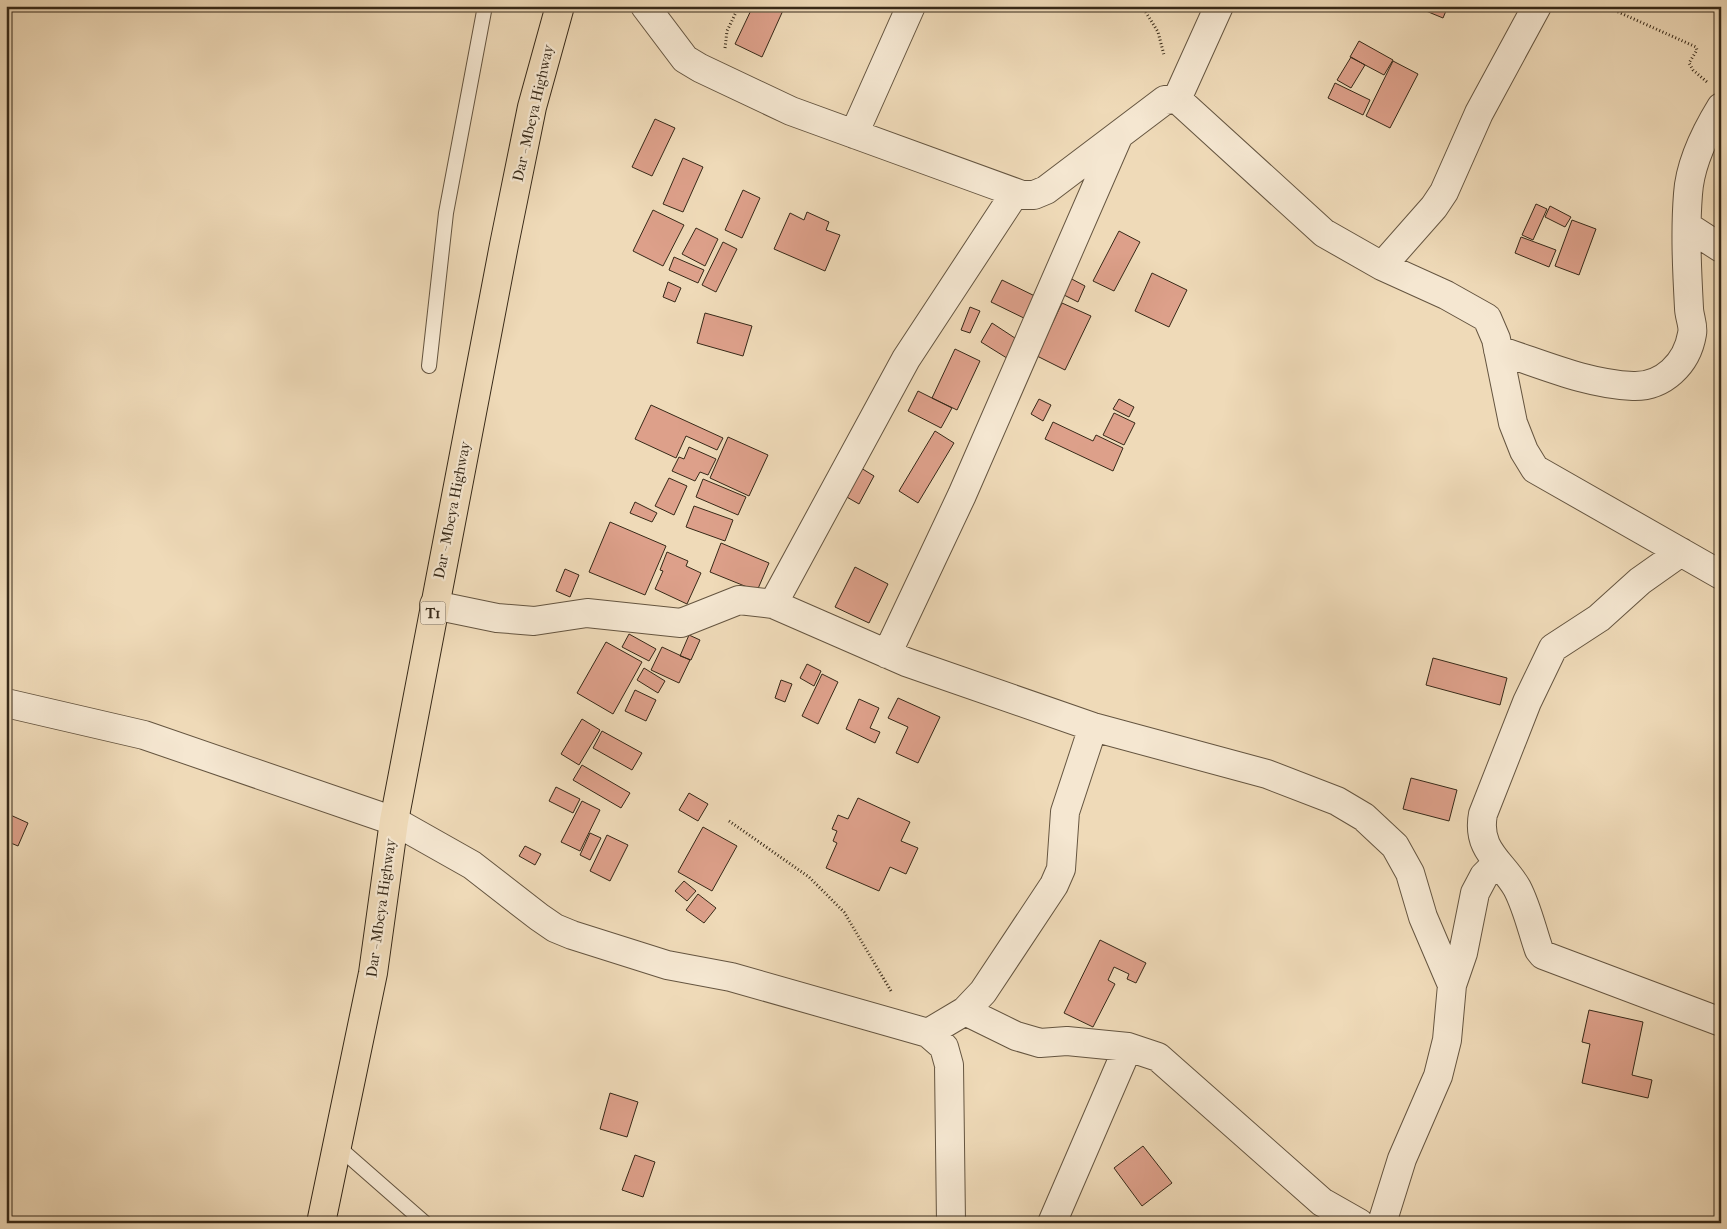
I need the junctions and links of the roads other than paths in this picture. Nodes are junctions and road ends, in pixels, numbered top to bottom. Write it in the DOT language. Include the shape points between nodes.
graph roads {
  1 [pos="485,6"];
  2 [pos="560,6"];
  3 [pos="645,6"];
  4 [pos="911,6"];
  5 [pos="1219,6"];
  6 [pos="1537,6"];
  7 [pos="1716,96"];
  8 [pos="1177,99"];
  9 [pos="854,134"];
  10 [pos="1118,135"];
  11 [pos="1015,193"];
  12 [pos="1687,226"];
  13 [pos="1721,248"];
  14 [pos="1382,266"];
  15 [pos="1498,350"];
  16 [pos="429,366"];
  17 [pos="1681,552"];
  18 [pos="1721,575"];
  19 [pos="773,604"];
  20 [pos="434,605"];
  21 [pos="888,654"];
  22 [pos="6,704"];
  23 [pos="1093,727"];
  24 [pos="394,821"];
  25 [pos="1496,864"];
  26 [pos="1452,985"];
  27 [pos="965,1011"];
  28 [pos="1721,1022"];
  29 [pos="922,1031"];
  30 [pos="1128,1047"];
  31 [pos="336,1145"];
  32 [pos="321,1223"];
  33 [pos="425,1223"];
  34 [pos="951,1223"];
  35 [pos="1052,1223"];
  36 [pos="1359,1223"];
  37 [pos="1382,1223"];
  1 -- 16 [label="lane" via="446,213"];
  2 -- 20 [label="highway, Dar - Mbeya Highway / T1" via="532,107"];
  3 -- 9 [label="street" via="685,59 791,111"];
  4 -- 9 [label="street"];
  5 -- 8 [label="street"];
  6 -- 14 [label="street" via="1479,113 1444,192"];
  7 -- 12 [label="street" via="1690,177"];
  8 -- 10 [label="street" via="1165,100"];
  8 -- 14 [label="street" via="1309,222"];
  9 -- 11 [label="street"];
  10 -- 11 [label="street" via="1046,190 1034,195"];
  10 -- 21 [label="street" via="962,495"];
  11 -- 19 [label="street" via="906,359"];
  12 -- 13 [label="street"];
  12 -- 15 [label="street" via="1689,310 1693,332 1678,367 1663,380 1634,386 1592,381"];
  14 -- 15 [label="street" via="1487,318"];
  15 -- 17 [label="street" via="1512,423 1535,469"];
  17 -- 18 [label="street"];
  17 -- 25 [label="street" via="1599,618 1565,638 1547,656 1483,814 1482,837"];
  19 -- 20 [label="street" via="739,600 682,623 588,613 534,622"];
  19 -- 21 [label="street"];
  20 -- 24 [label="highway, Dar - Mbeya Highway / T1"];
  21 -- 23 [label="street"];
  22 -- 24 [label="street" via="144,734"];
  23 -- 26 [label="street" via="1267,774 1337,801 1364,817 1394,846 1410,873 1422,917"];
  23 -- 27 [label="street" via="1065,812 1061,869 1054,886 984,992"];
  24 -- 29 [label="street" via="472,865 539,917 564,931 667,965 731,977"];
  24 -- 31 [label="highway, Dar - Mbeya Highway / T1" via="373,974"];
  25 -- 26 [label="street" via="1484,876 1475,893 1463,953"];
  25 -- 28 [label="street" via="1518,890 1539,950 1546,957"];
  26 -- 37 [label="street" via="1447,1040 1438,1076 1402,1159"];
  27 -- 29 [label="street"];
  27 -- 30 [label="street" via="1016,1036 1040,1043 1068,1041"];
  29 -- 34 [label="street" via="944,1047 949,1065"];
  30 -- 35 [label="street"];
  30 -- 36 [label="street" via="1158,1057 1322,1202"];
  31 -- 32 [label="highway, Dar - Mbeya Highway / T1"];
  31 -- 33 [label="lane"];
}
